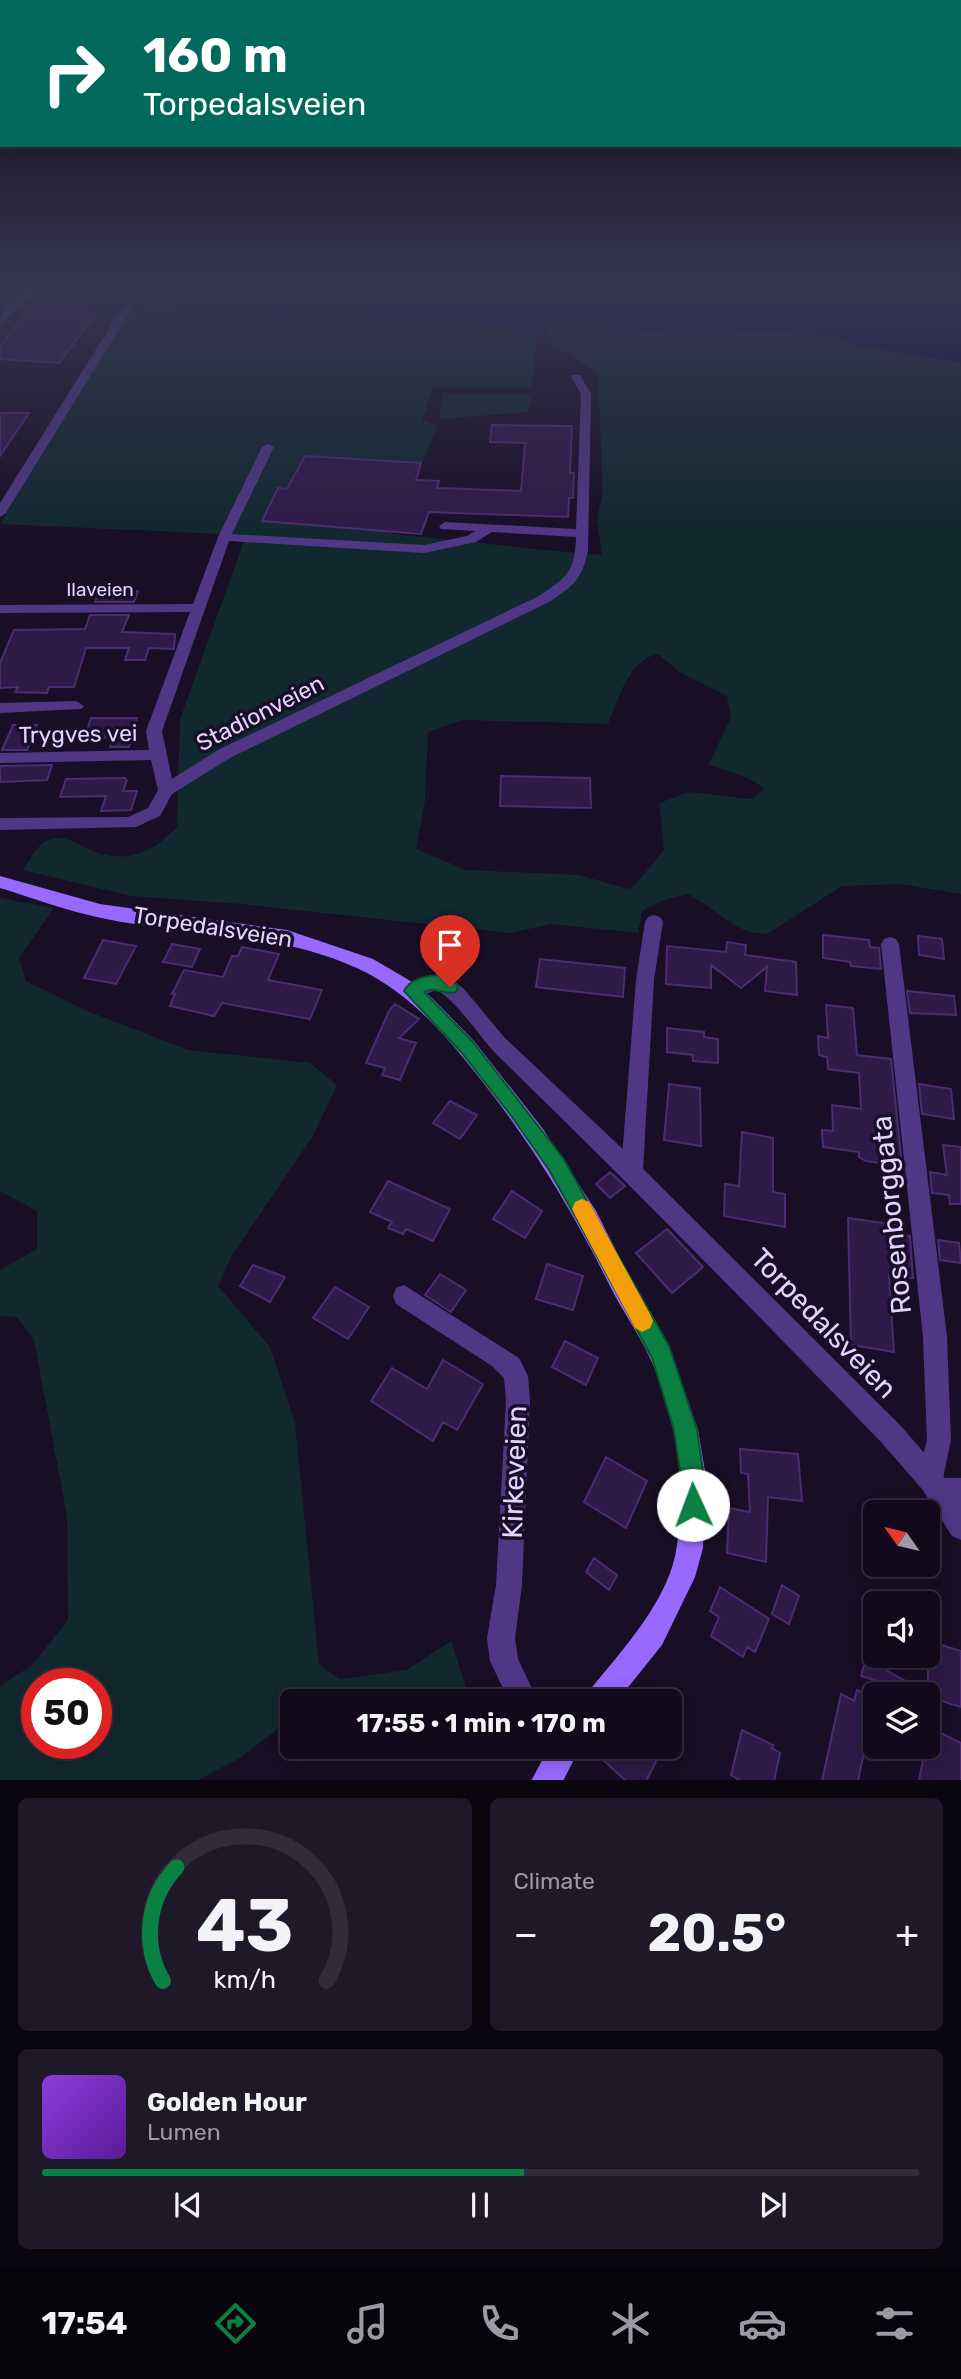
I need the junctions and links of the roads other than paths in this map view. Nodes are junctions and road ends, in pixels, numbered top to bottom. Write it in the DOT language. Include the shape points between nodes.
graph roads {
  1 [pos="87,370"];
  2 [pos="576,377"];
  3 [pos="268,447"];
  4 [pos="0,513"];
  5 [pos="445,526"];
  6 [pos="489,528"];
  7 [pos="581,533"];
  8 [pos="224,537"];
  9 [pos="0,608"];
  10 [pos="200,608"];
  11 [pos="76,706"];
  12 [pos="0,708"];
  13 [pos="156,755"];
  14 [pos="0,758"];
  15 [pos="166,790"];
  16 [pos="0,824"];
  17 [pos="0,882"];
  18 [pos="653,922"];
  19 [pos="890,944"];
  20 [pos="412,991"];
  21 [pos="632,1170"];
  22 [pos="404,1296"];
  23 [pos="944,1487"];
  24 [pos="961,1527"];
  25 [pos="518,1689"];
  26 [pos="608,1689"];
  27 [pos="557,1759"];
  28 [pos="547,1780"];
  1 -- 4 [label="street"];
  2 -- 7 [label="street, Stadionveien" via="586,394"];
  3 -- 8 [label="street"];
  5 -- 6 [label="street"];
  6 -- 7 [label="street"];
  6 -- 8 [label="street" via="471,539 424,549"];
  7 -- 15 [label="street, Stadionveien" via="577,572 544,600 224,754"];
  8 -- 10 [label="street"];
  9 -- 10 [label="street, Ilaveien"];
  10 -- 13 [label="street" via="154,731"];
  11 -- 12 [label="street"];
  13 -- 14 [label="street, Trygves vei"];
  13 -- 15 [label="street"];
  15 -- 16 [label="street, Stadionveien" via="154,812 130,823"];
  17 -- 20 [label="main road, Torpedalsveien" via="100,911 263,932 310,943 366,964"];
  18 -- 21 [label="street"];
  19 -- 23 [label="street, Rosenborggata" via="934,1338"];
  20 -- 21 [label="street, Torpedalsveien" via="425,983 450,987 500,1045"];
  20 -- 26 [label="main road" via="467,1047 556,1164 662,1354 686,1430 693,1505 690,1548 682,1577 652,1634"];
  21 -- 23 [label="street, Torpedalsveien"];
  22 -- 25 [label="street, Kirkeveien" via="500,1357 516,1376 511,1563 501,1638 504,1661"];
  23 -- 24 [label="street, Torpedalsveien"];
  27 -- 28 [label="main road"];
}
